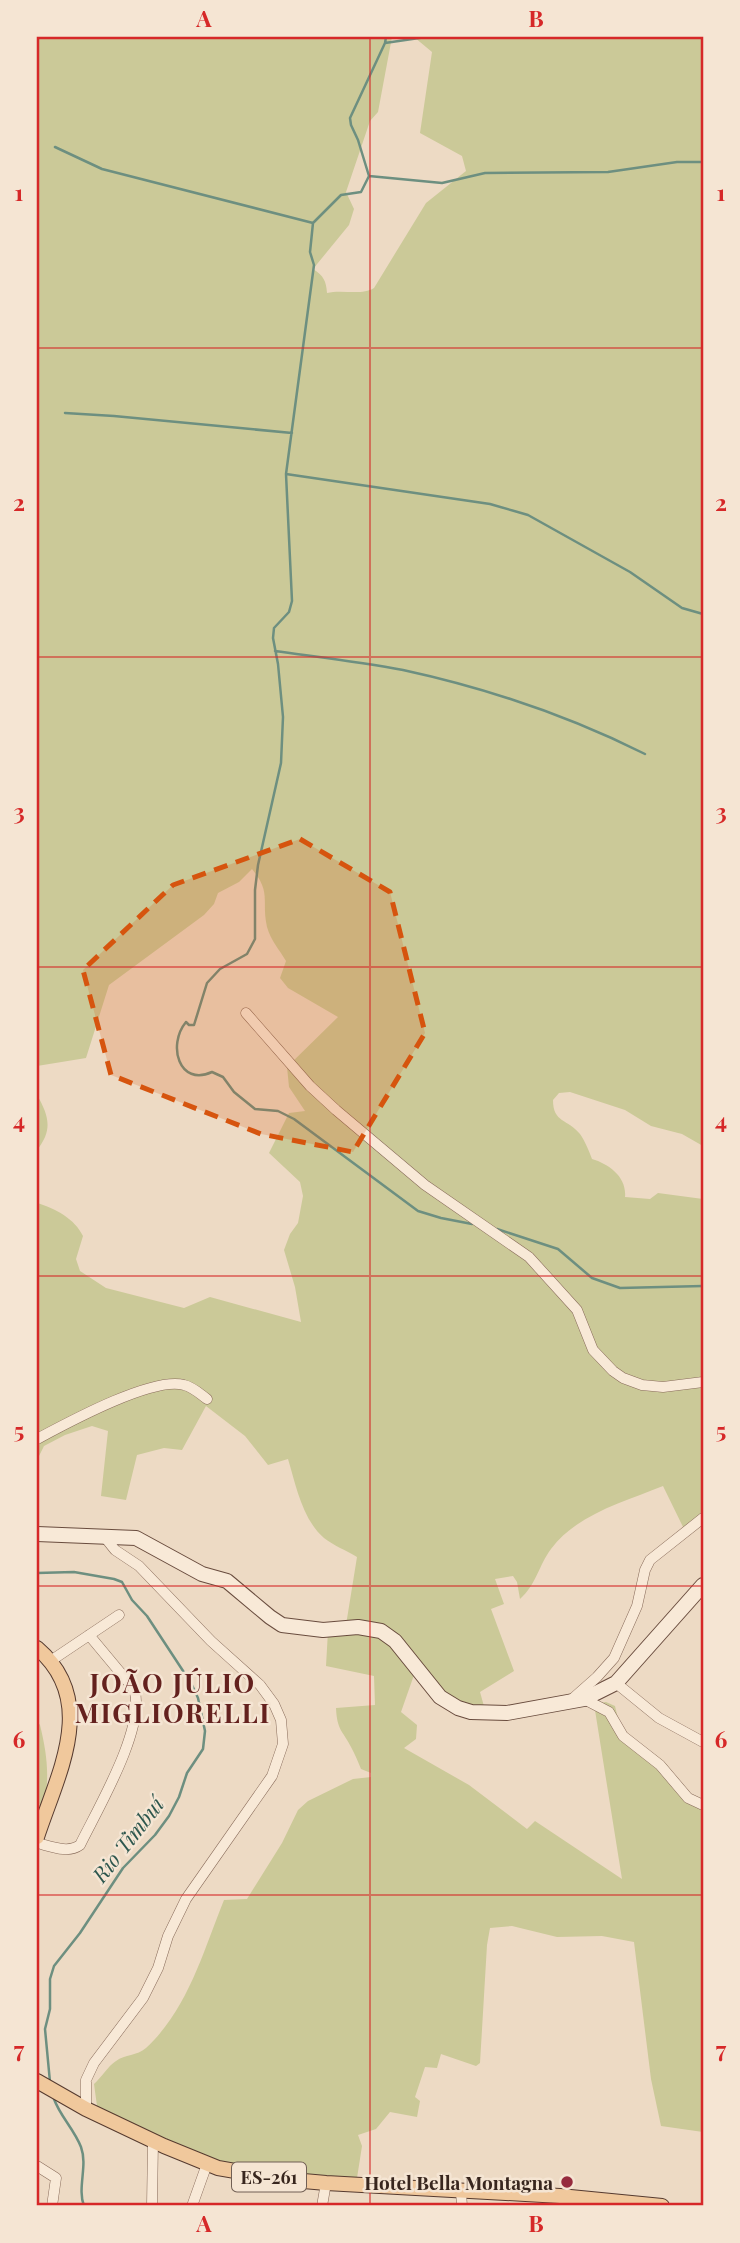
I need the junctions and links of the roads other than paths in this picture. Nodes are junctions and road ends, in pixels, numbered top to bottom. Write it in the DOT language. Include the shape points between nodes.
graph roads {
  1 [pos="246,1013"];
  2 [pos="703,1382"];
  3 [pos="207,1399"];
  4 [pos="37,1438"];
  5 [pos="703,1518"];
  6 [pos="37,1534"];
  7 [pos="103,1535"];
  8 [pos="703,1585"];
  9 [pos="119,1615"];
  10 [pos="89,1635"];
  11 [pos="37,1648"];
  12 [pos="52,1660"];
  13 [pos="616,1683"];
  14 [pos="584,1699"];
  15 [pos="568,1702"];
  16 [pos="703,1742"];
  17 [pos="703,1805"];
  18 [pos="37,1837"];
  19 [pos="37,1843"];
  20 [pos="41,2083"];
  21 [pos="86,2109"];
  22 [pos="153,2141"];
  23 [pos="207,2164"];
  24 [pos="37,2166"];
  25 [pos="326,2183"];
  26 [pos="462,2199"];
  27 [pos="52,2206"];
  28 [pos="152,2206"];
  29 [pos="192,2206"];
  30 [pos="322,2206"];
  31 [pos="662,2206"];
  1 -- 2 [label="street" via="335,1110 425,1185 529,1257 577,1310 593,1350 613,1371 642,1385"];
  3 -- 4 [label="street" via="184,1385 152,1387"];
  5 -- 15 [label="street" via="650,1560 637,1606 614,1657"];
  6 -- 7 [label="street"];
  7 -- 15 [label="street" via="136,1538 202,1574 227,1581 282,1625 381,1631 395,1641 440,1696 458,1707 507,1713"];
  7 -- 21 [label="street" via="260,1685 281,1720 284,1744 272,1776 186,1899 143,1998 93,2063 86,2080"];
  8 -- 13 [label="street"];
  9 -- 10 [label="street"];
  10 -- 12 [label="street"];
  10 -- 19 [label="street" via="134,1689 135,1720 80,1845 68,1850"];
  11 -- 12 [label="main road"];
  12 -- 18 [label="main road" via="67,1692 71,1728"];
  13 -- 14 [label="street"];
  13 -- 16 [label="street" via="659,1718"];
  14 -- 15 [label="street"];
  14 -- 17 [label="street" via="609,1712 624,1736 660,1765 688,1798"];
  20 -- 21 [label="main road, ES-261"];
  21 -- 22 [label="main road, ES-261"];
  22 -- 23 [label="main road, ES-261"];
  22 -- 28 [label="street"];
  23 -- 25 [label="main road, ES-261" via="272,2178"];
  23 -- 29 [label="street"];
  24 -- 27 [label="street" via="56,2178"];
  25 -- 26 [label="main road, ES-261"];
  25 -- 30 [label="street"];
  26 -- 31 [label="main road, ES-261" via="560,2196"];
}
